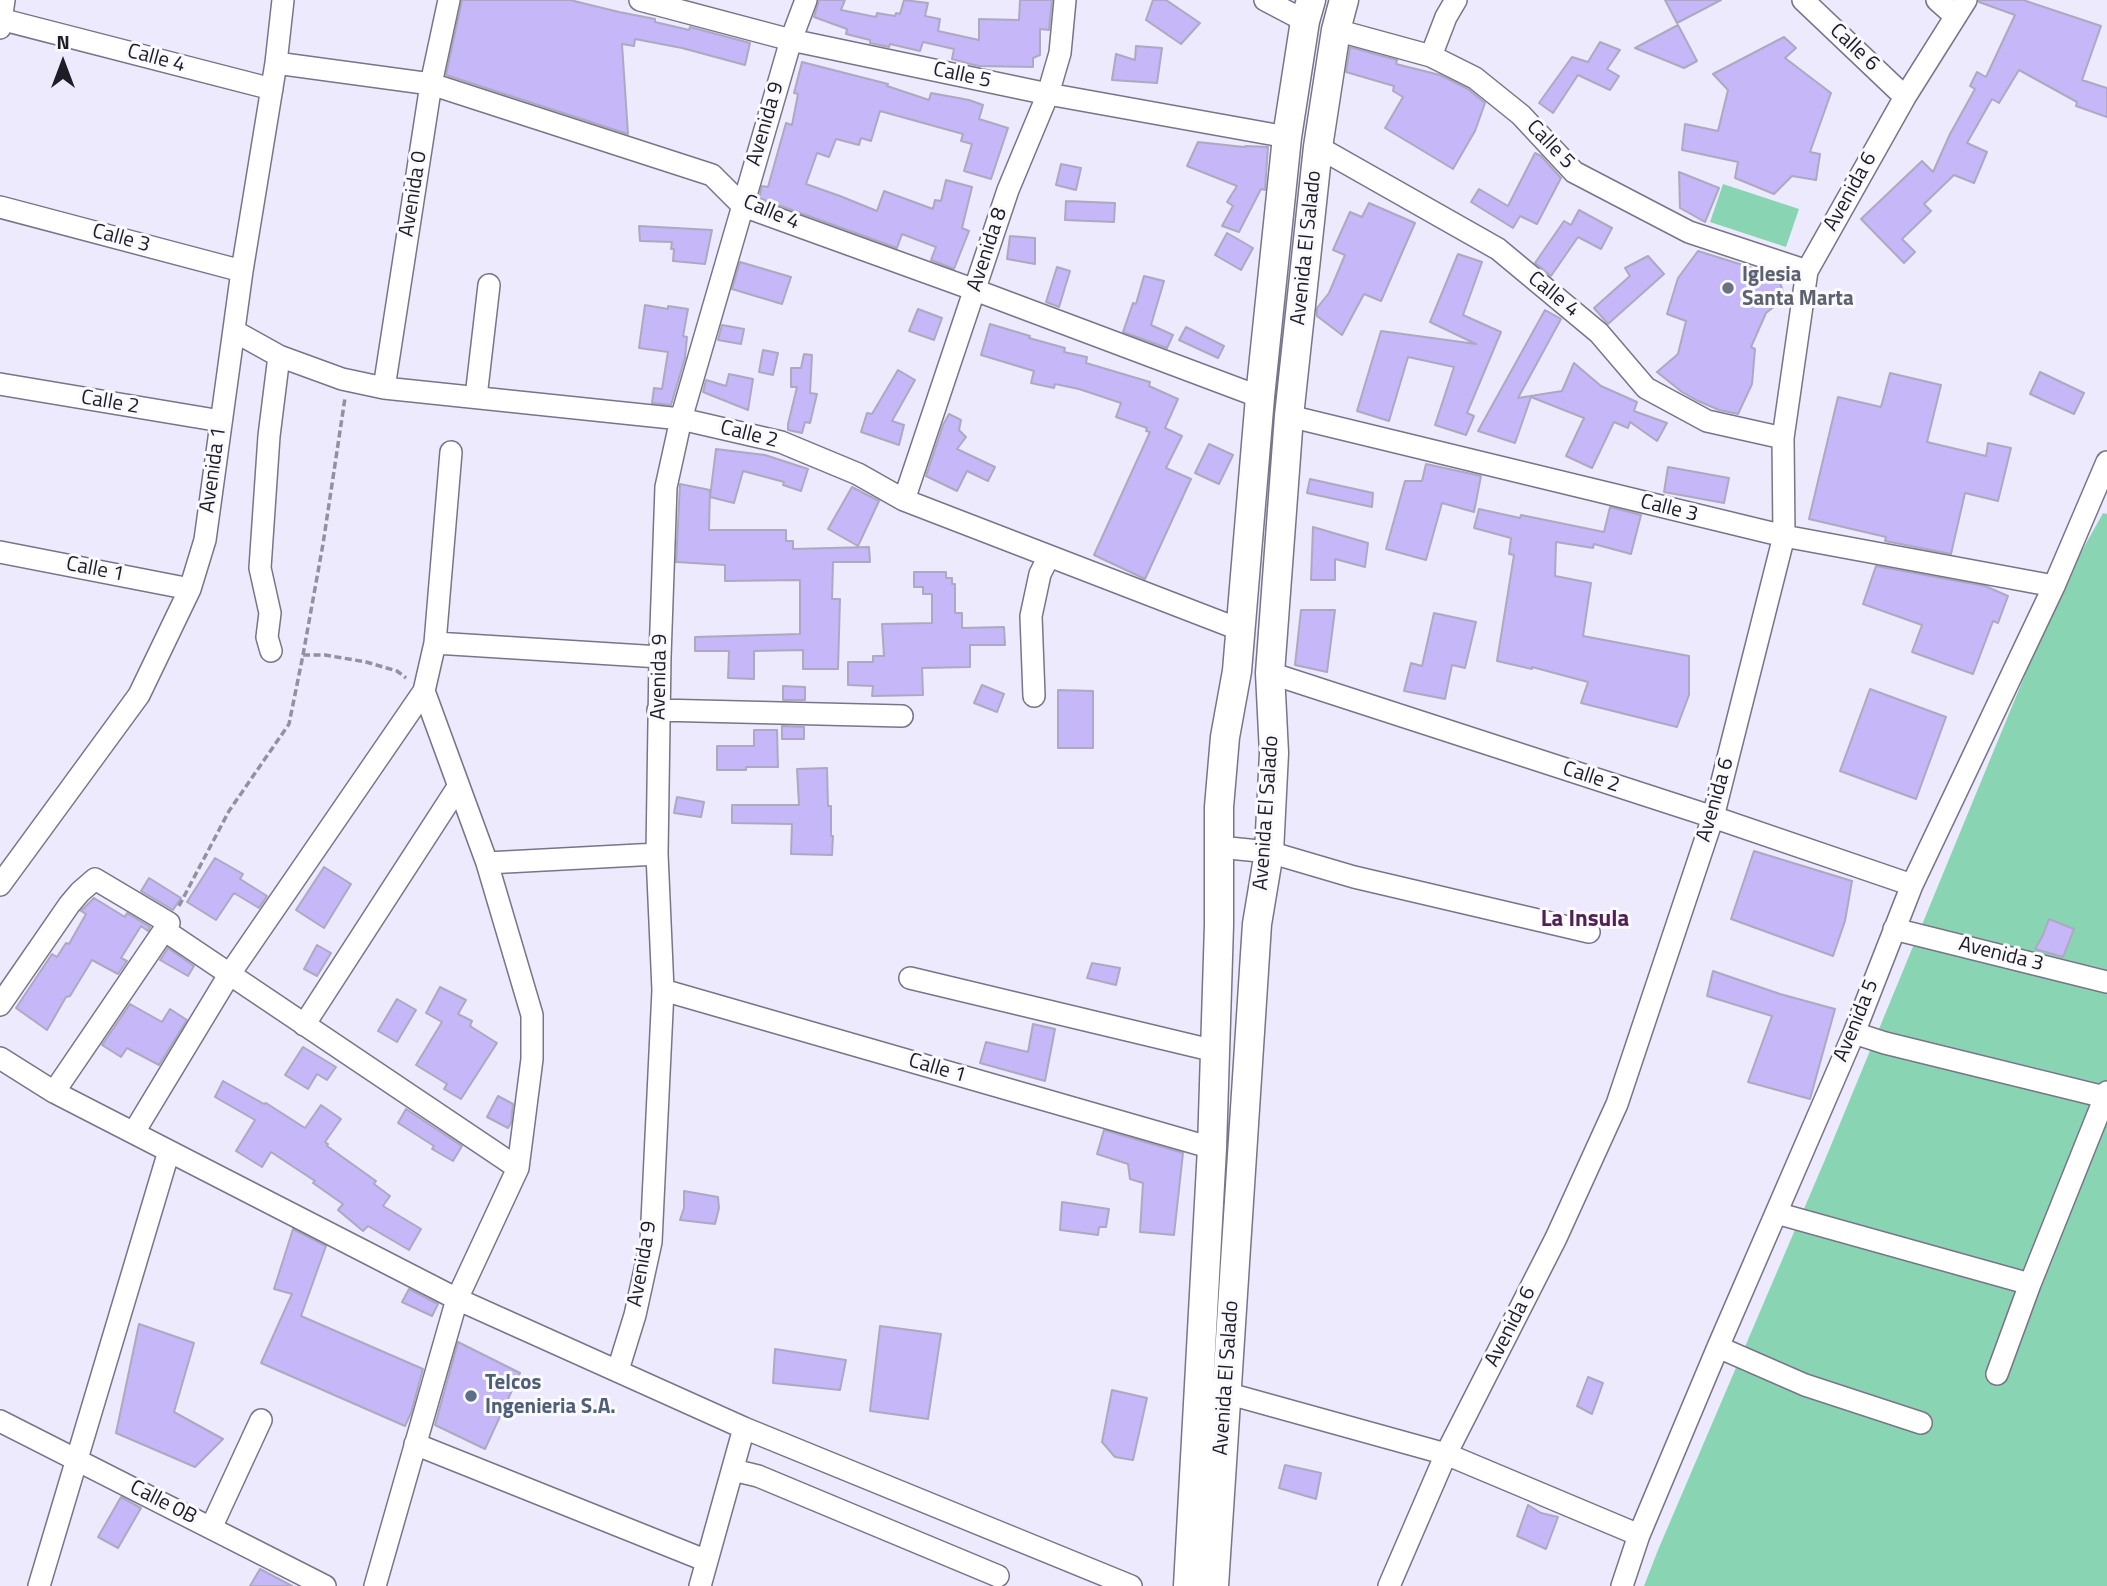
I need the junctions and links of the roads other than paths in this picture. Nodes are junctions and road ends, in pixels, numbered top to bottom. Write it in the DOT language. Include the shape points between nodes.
graph roads {
  1 [pos="283,0"];
  2 [pos="449,0"];
  3 [pos="640,0"];
  4 [pos="806,0"];
  5 [pos="1065,0"];
  6 [pos="1265,0"];
  7 [pos="1344,0"];
  8 [pos="1456,0"];
  9 [pos="1803,0"];
  10 [pos="1937,0"];
  11 [pos="1960,8"];
  12 [pos="1308,10"];
  13 [pos="1,17"];
  14 [pos="1336,30"];
  15 [pos="790,40"];
  16 [pos="1431,55"];
  17 [pos="276,63"];
  18 [pos="431,84"];
  19 [pos="272,89"];
  20 [pos="1048,94"];
  21 [pos="1905,97"];
  22 [pos="1287,137"];
  23 [pos="1318,148"];
  24 [pos="743,206"];
  25 [pos="0,207"];
  26 [pos="242,271"];
  27 [pos="1807,271"];
  28 [pos="489,285"];
  29 [pos="975,290"];
  30 [pos="234,331"];
  31 [pos="279,356"];
  32 [pos="0,384"];
  33 [pos="384,388"];
  34 [pos="476,397"];
  35 [pos="1260,397"];
  36 [pos="1289,416"];
  37 [pos="681,419"];
  38 [pos="221,421"];
  39 [pos="1783,438"];
  40 [pos="451,452"];
  41 [pos="2106,465"];
  42 [pos="904,500"];
  43 [pos="2098,505"];
  44 [pos="1784,536"];
  45 [pos="0,552"];
  46 [pos="1049,556"];
  47 [pos="2054,586"];
  48 [pos="190,589"];
  49 [pos="1241,630"];
  50 [pos="435,643"];
  51 [pos="271,651"];
  52 [pos="660,657"];
  53 [pos="1270,673"];
  54 [pos="424,691"];
  55 [pos="1034,696"];
  56 [pos="659,710"];
  57 [pos="902,716"];
  58 [pos="458,787"];
  59 [pos="1713,817"];
  60 [pos="1219,847"];
  61 [pos="1269,852"];
  62 [pos="657,855"];
  63 [pos="487,863"];
  64 [pos="0,885"];
  65 [pos="1912,885"];
  66 [pos="167,927"];
  67 [pos="1894,929"];
  68 [pos="1589,932"];
  69 [pos="229,975"];
  70 [pos="910,978"];
  71 [pos="2107,982"];
  72 [pos="663,990"];
  73 [pos="0,1006"];
  74 [pos="304,1025"];
  75 [pos="1854,1033"];
  76 [pos="1215,1051"];
  77 [pos="0,1058"];
  78 [pos="54,1092"];
  79 [pos="2106,1095"];
  80 [pos="134,1132"];
  81 [pos="1212,1148"];
  82 [pos="169,1151"];
  83 [pos="518,1168"];
  84 [pos="1776,1213"];
  85 [pos="2030,1284"];
  86 [pos="457,1298"];
  87 [pos="1717,1347"];
  88 [pos="618,1370"];
  89 [pos="1997,1374"];
  90 [pos="1226,1393"];
  91 [pos="261,1420"];
  92 [pos="0,1421"];
  93 [pos="1921,1423"];
  94 [pos="744,1428"];
  95 [pos="415,1444"];
  96 [pos="1446,1454"];
  97 [pos="76,1460"];
  98 [pos="733,1469"];
  99 [pos="211,1528"];
  100 [pos="1639,1535"];
  101 [pos="707,1561"];
  102 [pos="998,1576"];
  103 [pos="39,1586"];
  104 [pos="325,1586"];
  105 [pos="375,1586"];
  106 [pos="700,1586"];
  107 [pos="1131,1586"];
  108 [pos="1188,1586"];
  109 [pos="1214,1586"];
  110 [pos="1389,1586"];
  111 [pos="1622,1586"];
  1 -- 17 [label="street, Avenida 1"];
  2 -- 18 [label="street, Avenida 0"];
  3 -- 15 [label="street, Calle 5"];
  4 -- 15 [label="street, Avenida 9"];
  5 -- 20 [label="street, Avenida 8" via="1060,53"];
  6 -- 12 [label="street"];
  7 -- 14 [label="main road, Avenida El Salado"];
  8 -- 16 [label="street"];
  9 -- 21 [label="street, Calle 6"];
  10 -- 11 [label="street"];
  11 -- 21 [label="street, Avenida 6"];
  12 -- 22 [label="main road, Avenida El Salado"];
  13 -- 19 [label="street, Calle 4"];
  14 -- 16 [label="street, Calle 5"];
  14 -- 23 [label="main road, Avenida El Salado"];
  15 -- 20 [label="street, Calle 5"];
  15 -- 24 [label="street, Avenida 9"];
  16 -- 27 [label="street, Calle 5" via="1475,78 1521,115 1574,172 1689,232"];
  17 -- 18 [label="street, Calle 4"];
  17 -- 19 [label="street, Avenida 1"];
  18 -- 24 [label="street, Calle 4" via="712,175"];
  18 -- 33 [label="street, Avenida 0"];
  19 -- 26 [label="street, Avenida 1"];
  20 -- 22 [label="street, Calle 5"];
  20 -- 29 [label="street, Avenida 8" via="1008,190"];
  21 -- 27 [label="street, Avenida 6"];
  22 -- 35 [label="main road, Avenida El Salado"];
  23 -- 36 [label="main road, Avenida El Salado"];
  23 -- 39 [label="street, Calle 4" via="1498,250 1599,333 1646,388 1707,421"];
  24 -- 29 [label="street, Calle 4"];
  24 -- 37 [label="street, Avenida 9"];
  25 -- 26 [label="street, Calle 3"];
  26 -- 30 [label="street, Avenida 1"];
  27 -- 39 [label="street, Avenida 6"];
  28 -- 34 [label="street"];
  29 -- 35 [label="street, Calle 4"];
  29 -- 42 [label="street, Avenida 8"];
  30 -- 31 [label="street, Calle 2"];
  30 -- 38 [label="street, Avenida 1"];
  31 -- 33 [label="street, Calle 2"];
  31 -- 51 [label="street" via="260,568 270,613 267,637"];
  32 -- 38 [label="street, Calle 2"];
  33 -- 34 [label="street, Calle 2"];
  34 -- 37 [label="street, Calle 2"];
  35 -- 49 [label="main road, Avenida El Salado"];
  36 -- 44 [label="street, Calle 3"];
  36 -- 53 [label="main road, Avenida El Salado"];
  37 -- 42 [label="street, Calle 2" via="780,442 858,474"];
  37 -- 52 [label="street, Avenida 9" via="666,487"];
  38 -- 48 [label="street, Avenida 1" via="205,540"];
  39 -- 44 [label="street, Avenida 6"];
  40 -- 50 [label="street"];
  41 -- 43 [label="street, Avenida 5"];
  42 -- 46 [label="street, Calle 2"];
  43 -- 47 [label="street, Avenida 5"];
  44 -- 47 [label="street, Calle 3"];
  44 -- 59 [label="street, Avenida 6"];
  45 -- 48 [label="street, Calle 1"];
  46 -- 49 [label="street, Calle 2"];
  46 -- 55 [label="street" via="1031,616"];
  47 -- 65 [label="street, Avenida 5"];
  48 -- 64 [label="street, Avenida 1" via="139,695"];
  49 -- 60 [label="main road, Avenida El Salado" via="1225,737"];
  50 -- 52 [label="street"];
  50 -- 54 [label="street"];
  52 -- 56 [label="street, Avenida 9"];
  53 -- 59 [label="street, Calle 2"];
  53 -- 61 [label="main road, Avenida El Salado" via="1274,753"];
  54 -- 58 [label="street"];
  54 -- 69 [label="street"];
  56 -- 57 [label="street"];
  56 -- 62 [label="street, Avenida 9"];
  58 -- 63 [label="street"];
  58 -- 74 [label="street"];
  59 -- 65 [label="street, Calle 2"];
  59 -- 96 [label="street, Avenida 6" via="1617,1104 1556,1238"];
  60 -- 61 [label="street"];
  60 -- 76 [label="main road, Avenida El Salado"];
  61 -- 68 [label="street" via="1354,877"];
  61 -- 90 [label="main road, Avenida El Salado" via="1257,924"];
  62 -- 63 [label="street"];
  62 -- 72 [label="street, Avenida 9"];
  63 -- 83 [label="street" via="532,1014 532,1059"];
  65 -- 67 [label="street, Avenida 5"];
  66 -- 69 [label="street"];
  66 -- 73 [label="street" via="95,879 69,905"];
  66 -- 78 [label="street"];
  67 -- 71 [label="street, Avenida 3"];
  67 -- 75 [label="street, Avenida 5"];
  69 -- 74 [label="street"];
  69 -- 80 [label="street"];
  70 -- 76 [label="street"];
  72 -- 81 [label="street, Calle 1"];
  72 -- 88 [label="street, Avenida 9" via="651,1242"];
  74 -- 83 [label="street"];
  75 -- 79 [label="street"];
  75 -- 84 [label="street, Avenida 5"];
  76 -- 81 [label="main road, Avenida El Salado"];
  77 -- 78 [label="street"];
  78 -- 80 [label="street"];
  79 -- 85 [label="street"];
  80 -- 82 [label="street"];
  81 -- 108 [label="main road, Avenida El Salado"];
  82 -- 86 [label="street"];
  82 -- 97 [label="street"];
  83 -- 86 [label="street"];
  84 -- 85 [label="street"];
  84 -- 87 [label="street, Avenida 5"];
  85 -- 89 [label="street"];
  86 -- 88 [label="street"];
  86 -- 95 [label="street"];
  87 -- 93 [label="street" via="1804,1385"];
  87 -- 100 [label="street, Avenida 5"];
  88 -- 94 [label="street"];
  90 -- 96 [label="street"];
  90 -- 109 [label="main road, Avenida El Salado"];
  91 -- 99 [label="street"];
  92 -- 97 [label="street, Calle 0B"];
  94 -- 98 [label="street"];
  94 -- 107 [label="street"];
  95 -- 101 [label="street"];
  95 -- 105 [label="street"];
  96 -- 100 [label="street"];
  96 -- 110 [label="street, Avenida 6"];
  97 -- 99 [label="street, Calle 0B"];
  97 -- 103 [label="street"];
  98 -- 101 [label="street"];
  98 -- 102 [label="street"];
  99 -- 104 [label="street, Calle 0B"];
  100 -- 111 [label="street, Avenida 5"];
  101 -- 106 [label="street"];
}
